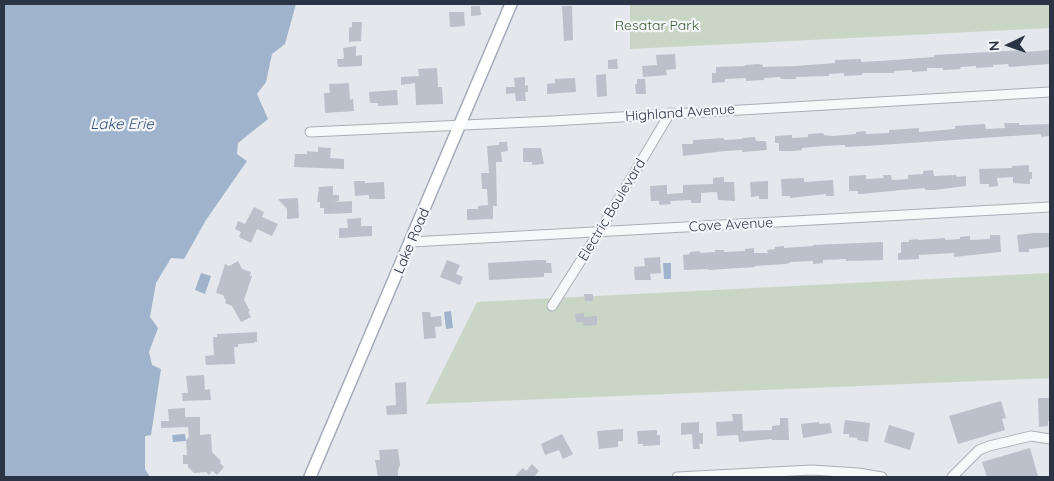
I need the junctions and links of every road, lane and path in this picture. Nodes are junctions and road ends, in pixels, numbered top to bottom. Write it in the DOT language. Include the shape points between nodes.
graph roads {
  1 [pos="511,4"];
  2 [pos="1050,92"];
  3 [pos="670,113"];
  4 [pos="461,124"];
  5 [pos="310,132"];
  6 [pos="1050,207"];
  7 [pos="599,232"];
  8 [pos="411,242"];
  9 [pos="552,306"];
  10 [pos="1050,439"];
  11 [pos="858,475"];
  12 [pos="310,477"];
  13 [pos="677,477"];
  14 [pos="882,477"];
  15 [pos="952,477"];
  1 -- 4 [label="main road, Lake Road"];
  2 -- 3 [label="street, Highland Avenue"];
  3 -- 4 [label="street, Highland Avenue"];
  3 -- 7 [label="street, Electric Boulevard"];
  4 -- 5 [label="street, Highland Avenue"];
  4 -- 8 [label="main road, Lake Road"];
  6 -- 7 [label="street, Cove Avenue"];
  7 -- 8 [label="street, Cove Avenue"];
  7 -- 9 [label="street, Electric Boulevard"];
  8 -- 12 [label="main road, Lake Road"];
  10 -- 15 [label="street" via="1030,436 989,446 979,450"];
  11 -- 13 [label="street" via="812,470"];
  11 -- 14 [label="street"];
}
